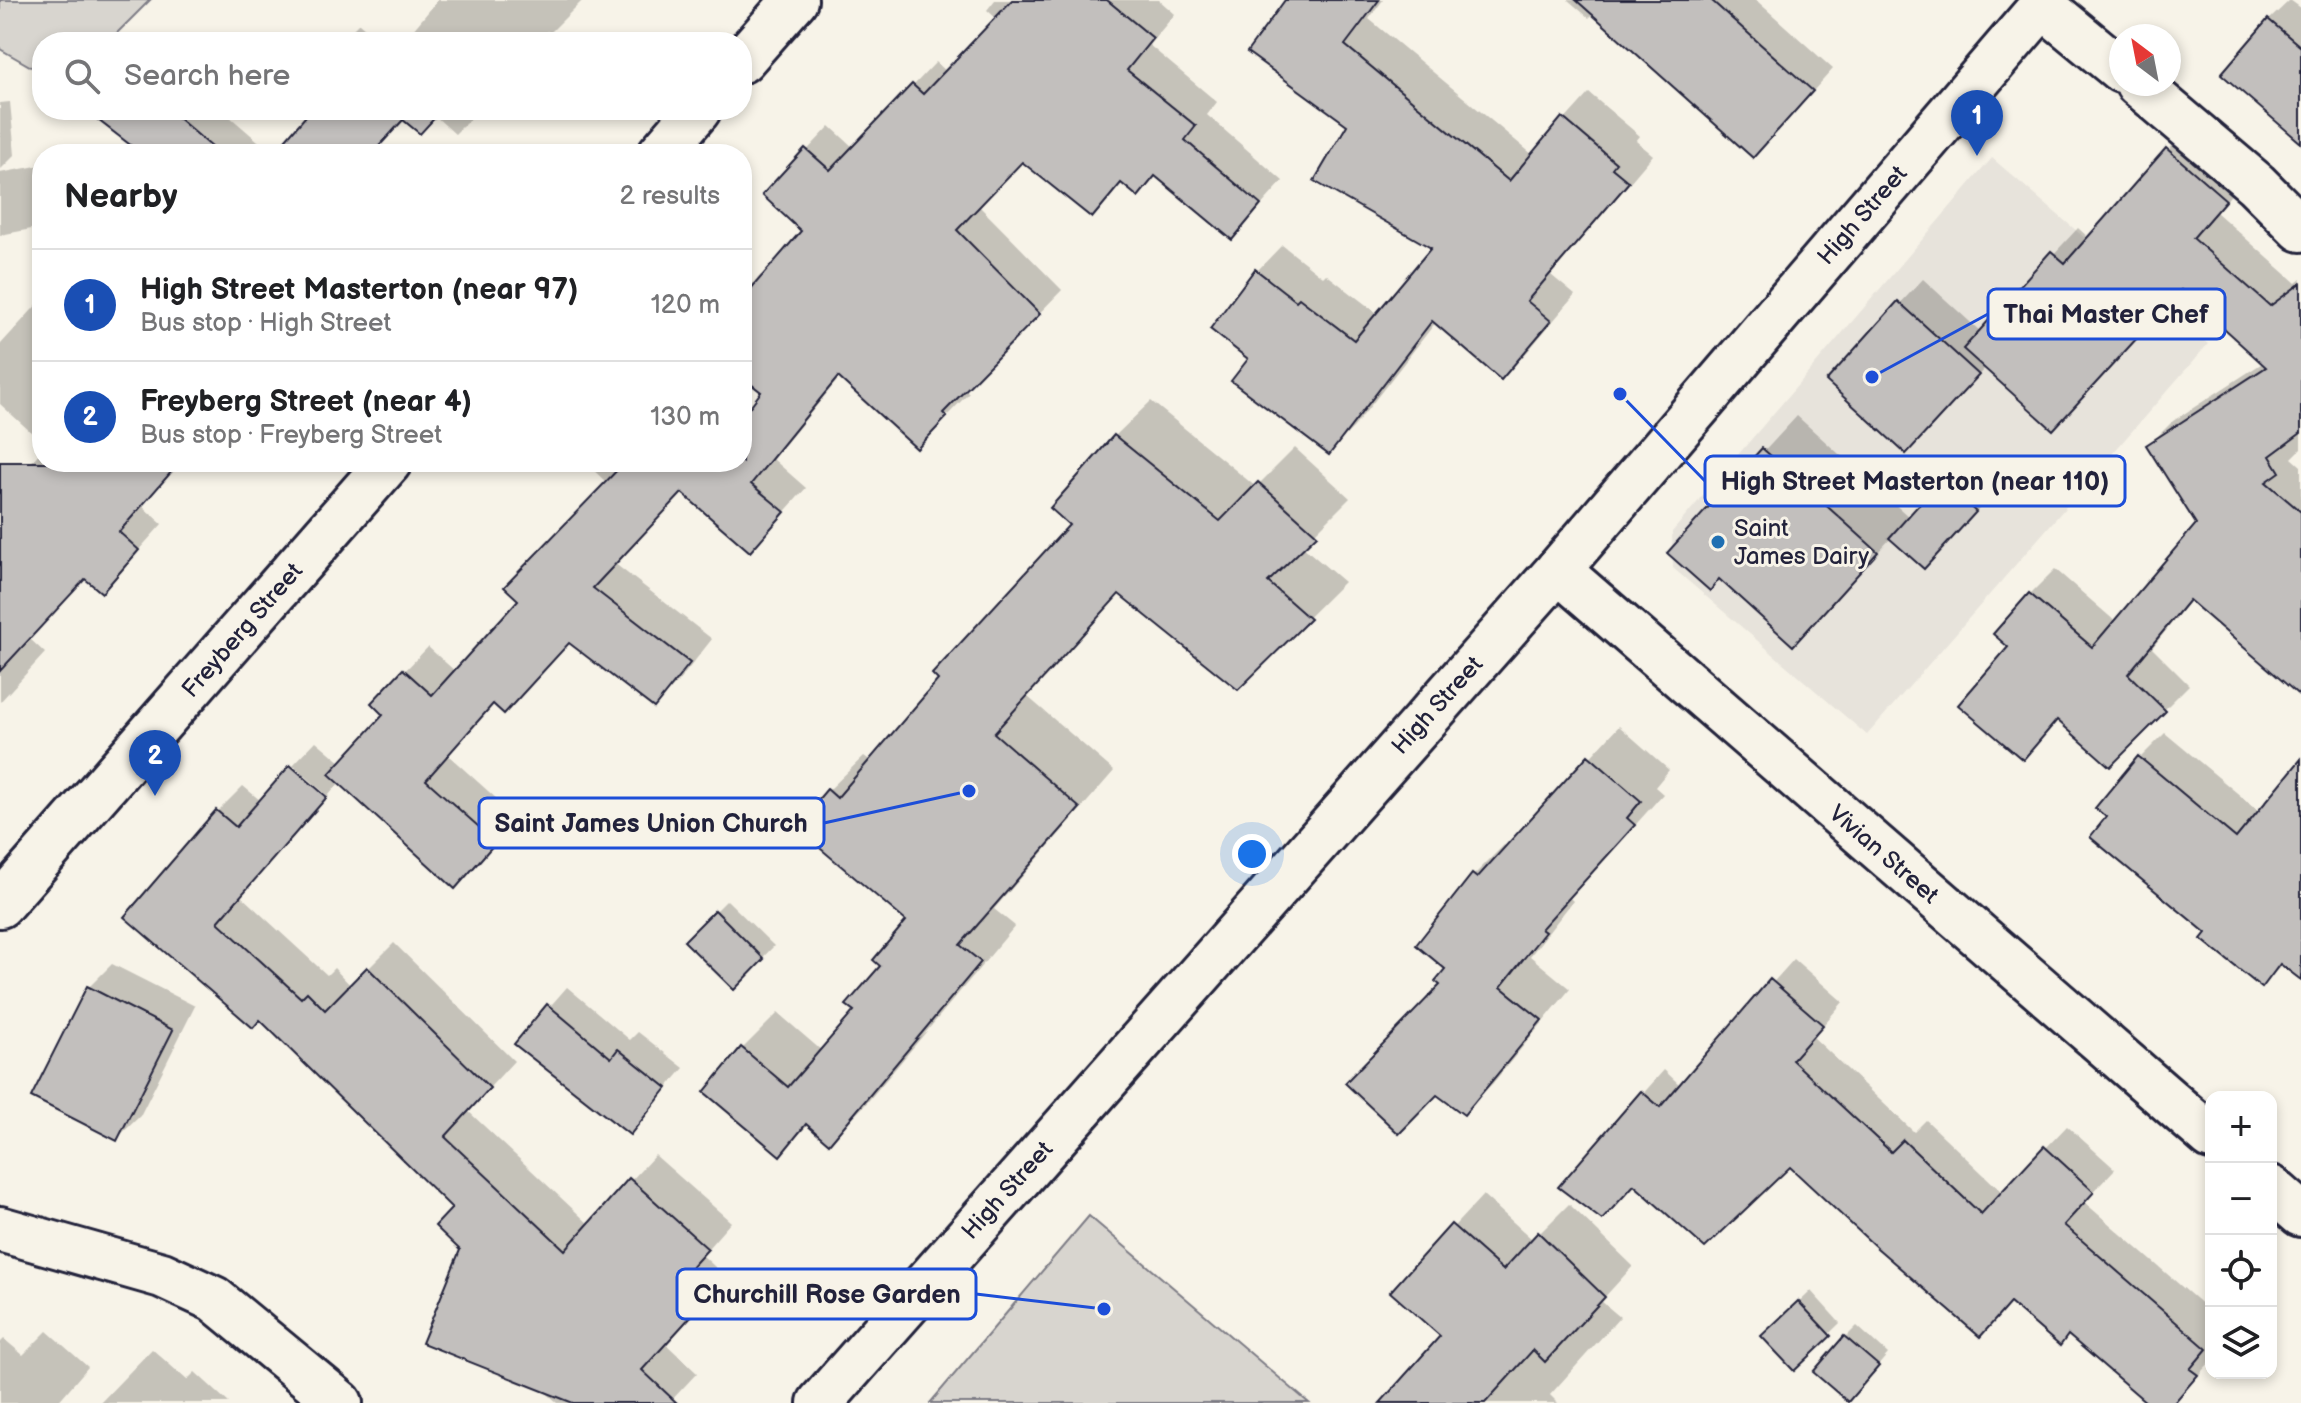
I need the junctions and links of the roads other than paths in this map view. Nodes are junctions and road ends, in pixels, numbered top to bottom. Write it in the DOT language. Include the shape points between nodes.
graph roads {
  1 [pos="795,0"];
  2 [pos="2045,3"];
  3 [pos="752,49"];
  4 [pos="2109,59"];
  5 [pos="2152,96"];
  6 [pos="689,120"];
  7 [pos="669,144"];
  8 [pos="2301,229"];
  9 [pos="380,472"];
  10 [pos="1558,570"];
  11 [pos="0,905"];
  12 [pos="2205,1132"];
  13 [pos="2277,1193"];
  14 [pos="2301,1214"];
  15 [pos="0,1229"];
  16 [pos="340,1403"];
  17 [pos="820,1403"];
  1 -- 3 [label="main road"];
  2 -- 4 [label="main road"];
  2 -- 10 [label="main road, High Street"];
  5 -- 8 [label="main road"];
  6 -- 7 [label="main road"];
  9 -- 11 [label="main road, Freyberg Street"];
  10 -- 12 [label="main road, Vivian Street"];
  10 -- 17 [label="main road, High Street"];
  13 -- 14 [label="main road"];
  15 -- 16 [label="main road" via="162,1275 214,1299"];
}
